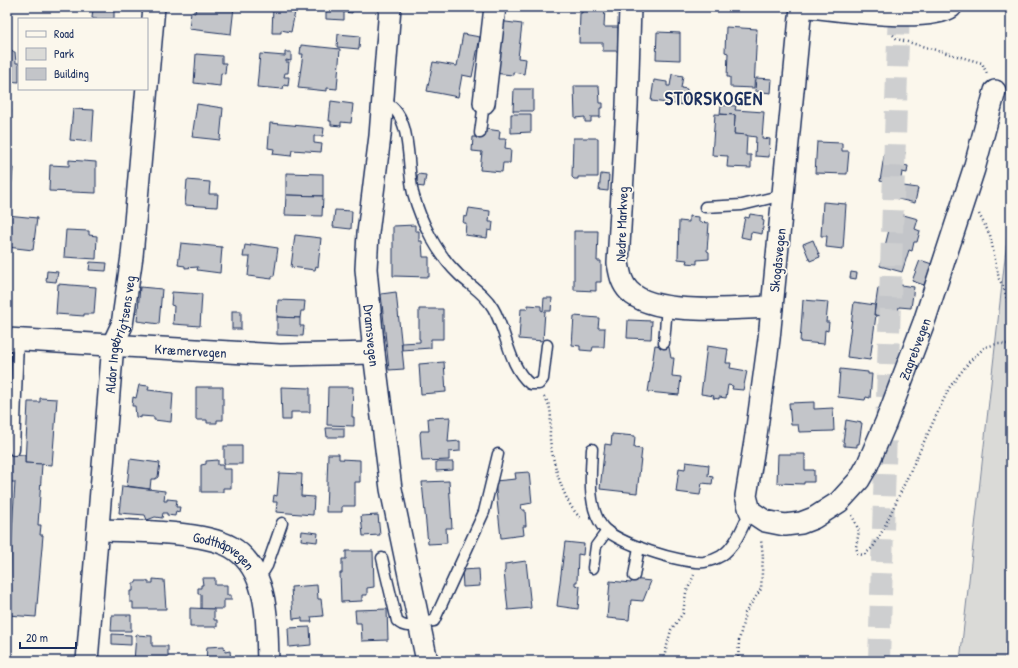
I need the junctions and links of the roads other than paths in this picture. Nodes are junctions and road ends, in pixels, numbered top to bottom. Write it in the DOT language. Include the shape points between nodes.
graph roads {
  1 [pos="154,7"];
  2 [pos="390,7"];
  3 [pos="495,7"];
  4 [pos="630,7"];
  5 [pos="801,7"];
  6 [pos="810,7"];
  7 [pos="951,7"];
  8 [pos="148,87"];
  9 [pos="148,90"];
  10 [pos="995,91"];
  11 [pos="382,101"];
  12 [pos="484,103"];
  13 [pos="480,133"];
  14 [pos="783,195"];
  15 [pos="705,207"];
  16 [pos="667,306"];
  17 [pos="772,306"];
  18 [pos="13,339"];
  19 [pos="664,343"];
  20 [pos="113,344"];
  21 [pos="547,345"];
  22 [pos="374,353"];
  23 [pos="592,449"];
  24 [pos="14,450"];
  25 [pos="498,454"];
  26 [pos="753,513"];
  27 [pos="282,523"];
  28 [pos="605,529"];
  29 [pos="98,530"];
  30 [pos="639,547"];
  31 [pos="382,558"];
  32 [pos="593,568"];
  33 [pos="256,575"];
  34 [pos="634,576"];
  35 [pos="419,624"];
  36 [pos="87,661"];
  37 [pos="268,661"];
  38 [pos="427,661"];
  1 -- 8 [label="street, Aldor Ingebrigtsens veg"];
  2 -- 11 [label="street, Dramsvegen"];
  3 -- 12 [label="street"];
  4 -- 16 [label="street, Nedre Markveg" via="618,263 620,275 629,291 643,301"];
  5 -- 14 [label="street, Skogåsvegen"];
  6 -- 7 [label="street" via="881,14 932,13"];
  9 -- 20 [label="street, Aldor Ingebrigtsens veg" via="132,256 122,325"];
  10 -- 26 [label="street, Zagrebvegen" via="966,196 924,322 873,454 859,480 839,502 801,523 777,524 764,521"];
  11 -- 21 [label="lane" via="393,106 402,119 410,179 416,202 437,247 459,275 485,296 494,310 520,373 530,384 536,386 543,379"];
  11 -- 22 [label="street, Dramsvegen" via="366,269"];
  12 -- 13 [label="lane"];
  14 -- 15 [label="lane" via="742,205"];
  14 -- 17 [label="street, Skogåsvegen"];
  16 -- 17 [label="street, Nedre Markveg" via="725,309"];
  16 -- 19 [label="lane"];
  17 -- 26 [label="street, Skogåsvegen" via="756,435 747,481 746,496"];
  18 -- 20 [label="street, Kræmervegen"];
  18 -- 24 [label="lane"];
  20 -- 22 [label="street, Kræmervegen" via="280,355"];
  20 -- 29 [label="street, Aldor Ingebrigtsens veg"];
  22 -- 35 [label="street, Dramsvegen" via="391,489"];
  23 -- 28 [label="lane" via="591,491 594,506"];
  25 -- 35 [label="lane" via="484,512 434,621"];
  26 -- 30 [label="lane" via="727,551 716,559 704,562 679,560"];
  27 -- 33 [label="lane" via="267,566"];
  28 -- 30 [label="lane" via="623,541"];
  28 -- 32 [label="lane" via="596,546"];
  29 -- 33 [label="street, Godthåpvegen" via="169,534 216,541 237,551"];
  29 -- 36 [label="street, Aldor Ingebrigtsens veg"];
  30 -- 34 [label="lane"];
  31 -- 35 [label="lane" via="397,621 404,626"];
  33 -- 37 [label="street, Godthåpvegen" via="265,609"];
  35 -- 38 [label="street, Dramsvegen"];
}
